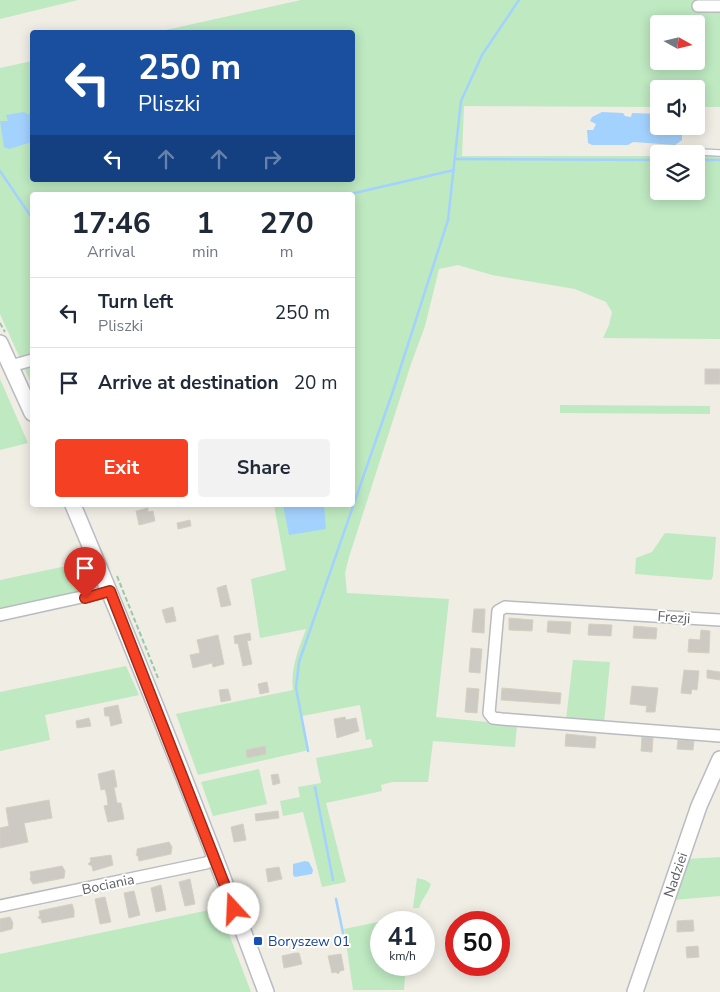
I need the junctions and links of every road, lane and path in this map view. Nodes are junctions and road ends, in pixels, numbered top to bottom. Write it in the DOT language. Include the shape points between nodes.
graph roads {
  1 [pos="698,6"];
  2 [pos="720,6"];
  3 [pos="705,152"];
  4 [pos="720,152"];
  5 [pos="0,343"];
  6 [pos="30,361"];
  7 [pos="11,366"];
  8 [pos="30,409"];
  9 [pos="74,507"];
  10 [pos="110,591"];
  11 [pos="0,615"];
  12 [pos="720,620"];
  13 [pos="720,736"];
  14 [pos="720,759"];
  15 [pos="216,858"];
  16 [pos="0,906"];
  17 [pos="266,992"];
  18 [pos="636,992"];
  1 -- 2 [label="street"];
  3 -- 4 [label="lane"];
  5 -- 7 [label="main road"];
  6 -- 7 [label="street"];
  7 -- 8 [label="main road"];
  9 -- 10 [label="main road"];
  10 -- 11 [label="street"];
  10 -- 15 [label="main road"];
  12 -- 13 [label="street, Frezji" via="512,607 498,611 489,713 502,719"];
  14 -- 18 [label="main road, Nadziei" via="699,806"];
  15 -- 16 [label="street, Bociania" via="206,863"];
  15 -- 17 [label="main road"];
}
